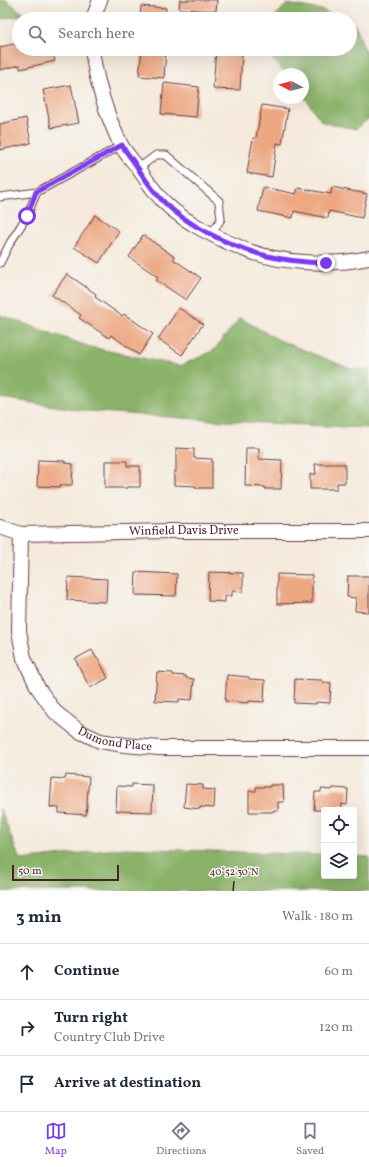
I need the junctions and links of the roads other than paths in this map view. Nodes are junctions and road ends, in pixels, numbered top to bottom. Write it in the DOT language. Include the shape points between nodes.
graph roads {
  1 [pos="100,0"];
  2 [pos="96,12"];
  3 [pos="93,56"];
  4 [pos="122,145"];
  5 [pos="138,168"];
  6 [pos="36,192"];
  7 [pos="0,197"];
  8 [pos="211,234"];
  9 [pos="369,258"];
  10 [pos="0,263"];
  11 [pos="0,527"];
  12 [pos="369,531"];
  13 [pos="20,534"];
  14 [pos="369,748"];
  1 -- 2 [label="street"];
  3 -- 4 [label="street" via="102,94"];
  4 -- 5 [label="street"];
  4 -- 6 [label="lane"];
  5 -- 8 [label="street" via="154,192 166,204"];
  5 -- 8 [label="lane" via="156,155 166,155 219,201 221,219"];
  6 -- 7 [label="lane"];
  6 -- 10 [label="lane" via="27,216"];
  8 -- 9 [label="street" via="269,257 332,263"];
  11 -- 13 [label="street, Winfield Davis Drive"];
  12 -- 13 [label="street, Winfield Davis Drive"];
  13 -- 14 [label="street, Dumond Place" via="19,631 24,658 38,688 55,712 79,731 100,740 159,748"];
}
